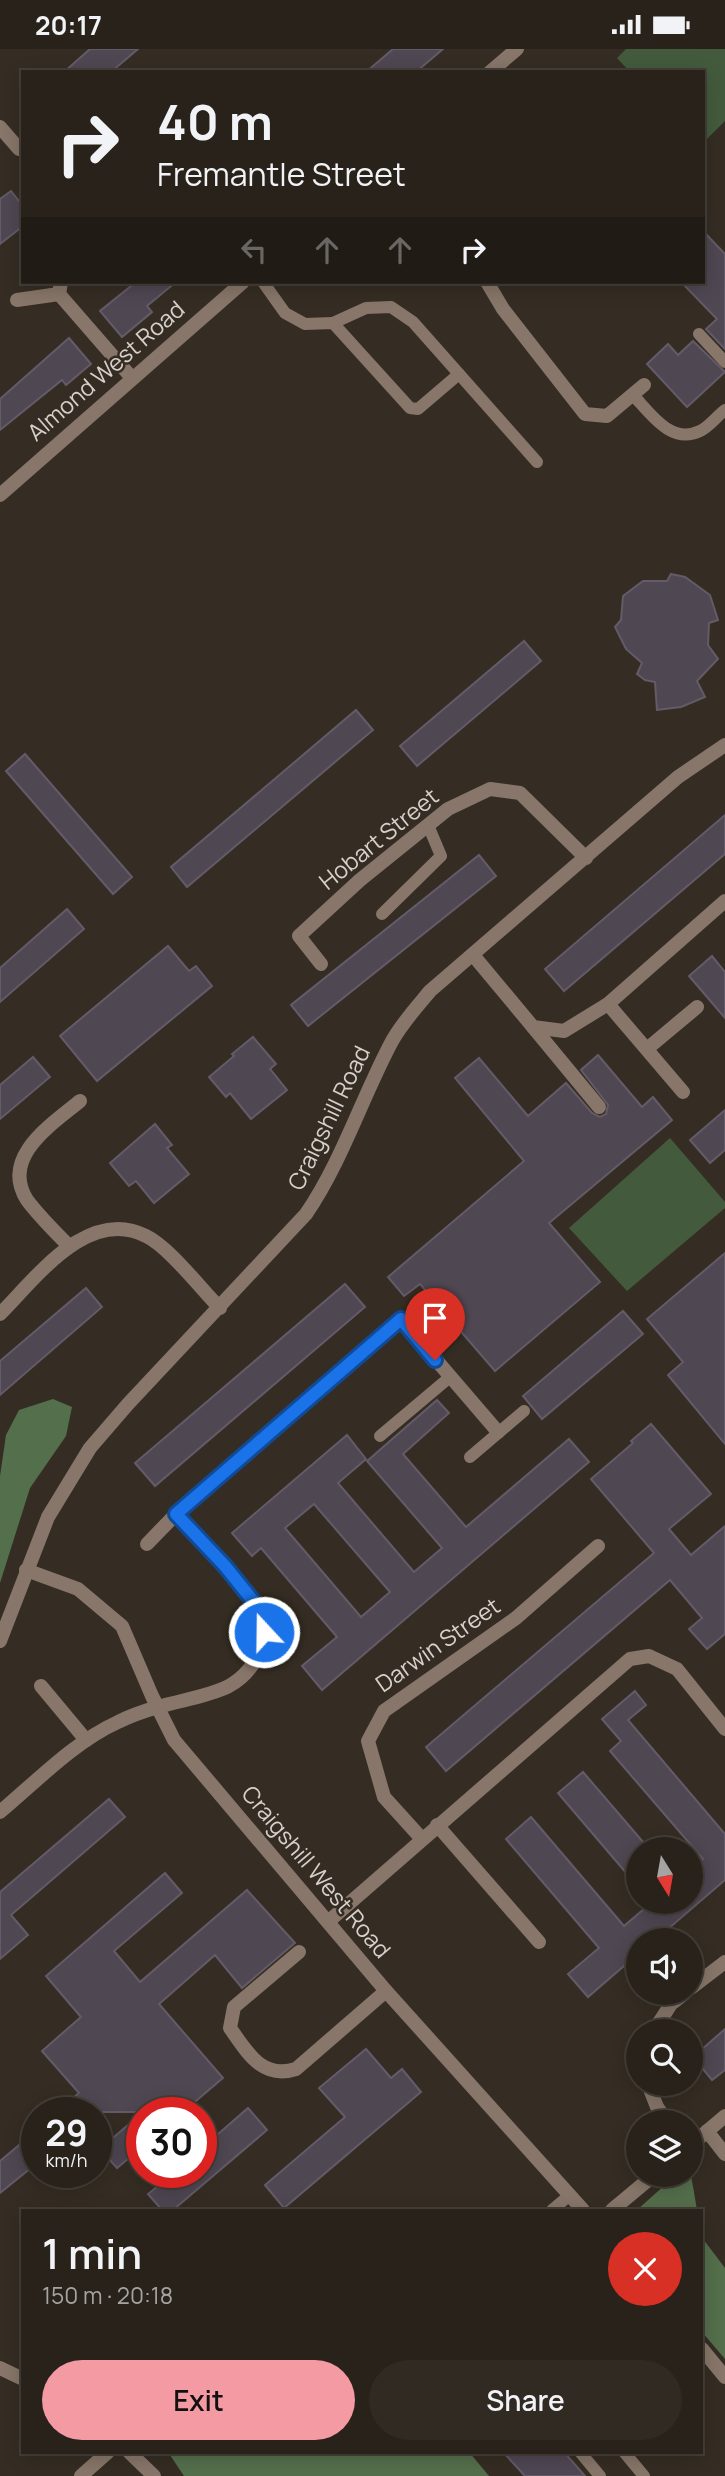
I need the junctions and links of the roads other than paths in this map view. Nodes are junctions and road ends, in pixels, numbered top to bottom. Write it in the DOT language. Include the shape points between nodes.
graph roads {
  1 [pos="517,49"];
  2 [pos="492,70"];
  3 [pos="0,127"];
  4 [pos="19,149"];
  5 [pos="241,284"];
  6 [pos="264,284"];
  7 [pos="488,284"];
  8 [pos="60,288"];
  9 [pos="17,300"];
  10 [pos="333,323"];
  11 [pos="699,334"];
  12 [pos="725,362"];
  13 [pos="459,374"];
  14 [pos="132,378"];
  15 [pos="638,390"];
  16 [pos="725,410"];
  17 [pos="537,462"];
  18 [pos="0,495"];
  19 [pos="725,745"];
  20 [pos="428,825"];
  21 [pos="586,858"];
  22 [pos="725,901"];
  23 [pos="383,914"];
  24 [pos="473,955"];
  25 [pos="321,964"];
  26 [pos="608,1005"];
  27 [pos="696,1007"];
  28 [pos="533,1027"];
  29 [pos="648,1048"];
  30 [pos="683,1092"];
  31 [pos="80,1101"];
  32 [pos="599,1107"];
  33 [pos="68,1245"];
  34 [pos="220,1308"];
  35 [pos="0,1314"];
  36 [pos="450,1377"];
  37 [pos="524,1411"];
  38 [pos="498,1432"];
  39 [pos="380,1436"];
  40 [pos="470,1457"];
  41 [pos="176,1514"];
  42 [pos="147,1544"];
  43 [pos="598,1546"];
  44 [pos="26,1570"];
  45 [pos="0,1641"];
  46 [pos="41,1686"];
  47 [pos="157,1707"];
  48 [pos="725,1729"];
  49 [pos="86,1739"];
  50 [pos="0,1812"];
  51 [pos="437,1825"];
  52 [pos="422,1839"];
  53 [pos="329,1921"];
  54 [pos="539,1942"];
  55 [pos="299,1952"];
  56 [pos="725,1962"];
  57 [pos="703,1979"];
  58 [pos="386,1991"];
  59 [pos="725,2116"];
  60 [pos="708,2131"];
  61 [pos="703,2135"];
  62 [pos="725,2154"];
  63 [pos="640,2187"];
  64 [pos="570,2195"];
  65 [pos="553,2209"];
  66 [pos="582,2209"];
  67 [pos="613,2209"];
  68 [pos="703,2350"];
  69 [pos="0,2368"];
  70 [pos="725,2377"];
  71 [pos="21,2378"];
  72 [pos="106,2454"];
  73 [pos="131,2454"];
  74 [pos="582,2454"];
  75 [pos="626,2454"];
  76 [pos="641,2472"];
  77 [pos="81,2476"];
  78 [pos="154,2476"];
  79 [pos="600,2476"];
  80 [pos="626,2476"];
  1 -- 2 [label="street"];
  3 -- 4 [label="street"];
  5 -- 14 [label="street, Almond West Road"];
  6 -- 10 [label="lane" via="285,313 305,324"];
  7 -- 15 [label="street" via="585,414 607,416"];
  8 -- 9 [label="street"];
  8 -- 14 [label="street"];
  10 -- 13 [label="lane" via="366,307 391,307 413,322"];
  10 -- 13 [label="lane" via="410,408 418,409"];
  11 -- 12 [label="lane"];
  13 -- 17 [label="lane"];
  14 -- 18 [label="street, Almond West Road"];
  15 -- 16 [label="lane" via="668,431 684,436 701,431"];
  19 -- 21 [label="street, Craigshill Road" via="678,777"];
  20 -- 21 [label="street, Hobart Street" via="448,809 490,789 520,793"];
  20 -- 23 [label="lane" via="442,856"];
  20 -- 25 [label="street, Hobart Street" via="299,936"];
  21 -- 24 [label="street, Craigshill Road"];
  22 -- 26 [label="street"];
  24 -- 28 [label="street"];
  24 -- 34 [label="street, Craigshill Road" via="430,991 407,1018 391,1042 325,1187 297,1226"];
  26 -- 28 [label="street" via="564,1031"];
  26 -- 29 [label="street"];
  27 -- 29 [label="street"];
  28 -- 32 [label="street"];
  29 -- 30 [label="street"];
  31 -- 33 [label="street" via="35,1138 24,1151 18,1170 27,1199"];
  33 -- 34 [label="street" via="97,1231 123,1229 147,1236"];
  33 -- 35 [label="street"];
  34 -- 44 [label="street, Craigshill Road" via="90,1448 48,1517"];
  36 -- 38 [label="street"];
  36 -- 39 [label="lane"];
  36 -- 41 [label="street" via="401,1319"];
  37 -- 38 [label="lane"];
  38 -- 40 [label="lane"];
  41 -- 42 [label="street"];
  41 -- 47 [label="street" via="258,1607 264,1632 258,1660 245,1675 227,1687"];
  43 -- 52 [label="street, Darwin Street" via="516,1618 384,1710 369,1741 384,1797"];
  44 -- 45 [label="street, Craigshill Road"];
  44 -- 47 [label="street, Craigshill West Road" via="78,1589 122,1626"];
  46 -- 49 [label="street"];
  47 -- 49 [label="street"];
  47 -- 53 [label="street, Craigshill West Road" via="174,1740"];
  48 -- 51 [label="street" via="677,1669 649,1656 630,1659"];
  49 -- 50 [label="street"];
  51 -- 52 [label="street"];
  51 -- 54 [label="street"];
  52 -- 53 [label="street"];
  53 -- 58 [label="street, Craigshill West Road"];
  55 -- 58 [label="street" via="234,2007 230,2028 255,2063 283,2074 296,2070"];
  56 -- 57 [label="street"];
  58 -- 64 [label="street, Craigshill West Road"];
  59 -- 60 [label="street"];
  60 -- 61 [label="street"];
  60 -- 62 [label="street"];
  63 -- 67 [label="street"];
  64 -- 65 [label="lane"];
  64 -- 66 [label="street, Craigshill West Road"];
  68 -- 70 [label="street"];
  69 -- 71 [label="street"];
  72 -- 77 [label="street"];
  73 -- 78 [label="street"];
  74 -- 79 [label="lane"];
  75 -- 76 [label="lane"];
  76 -- 80 [label="lane"];
}
